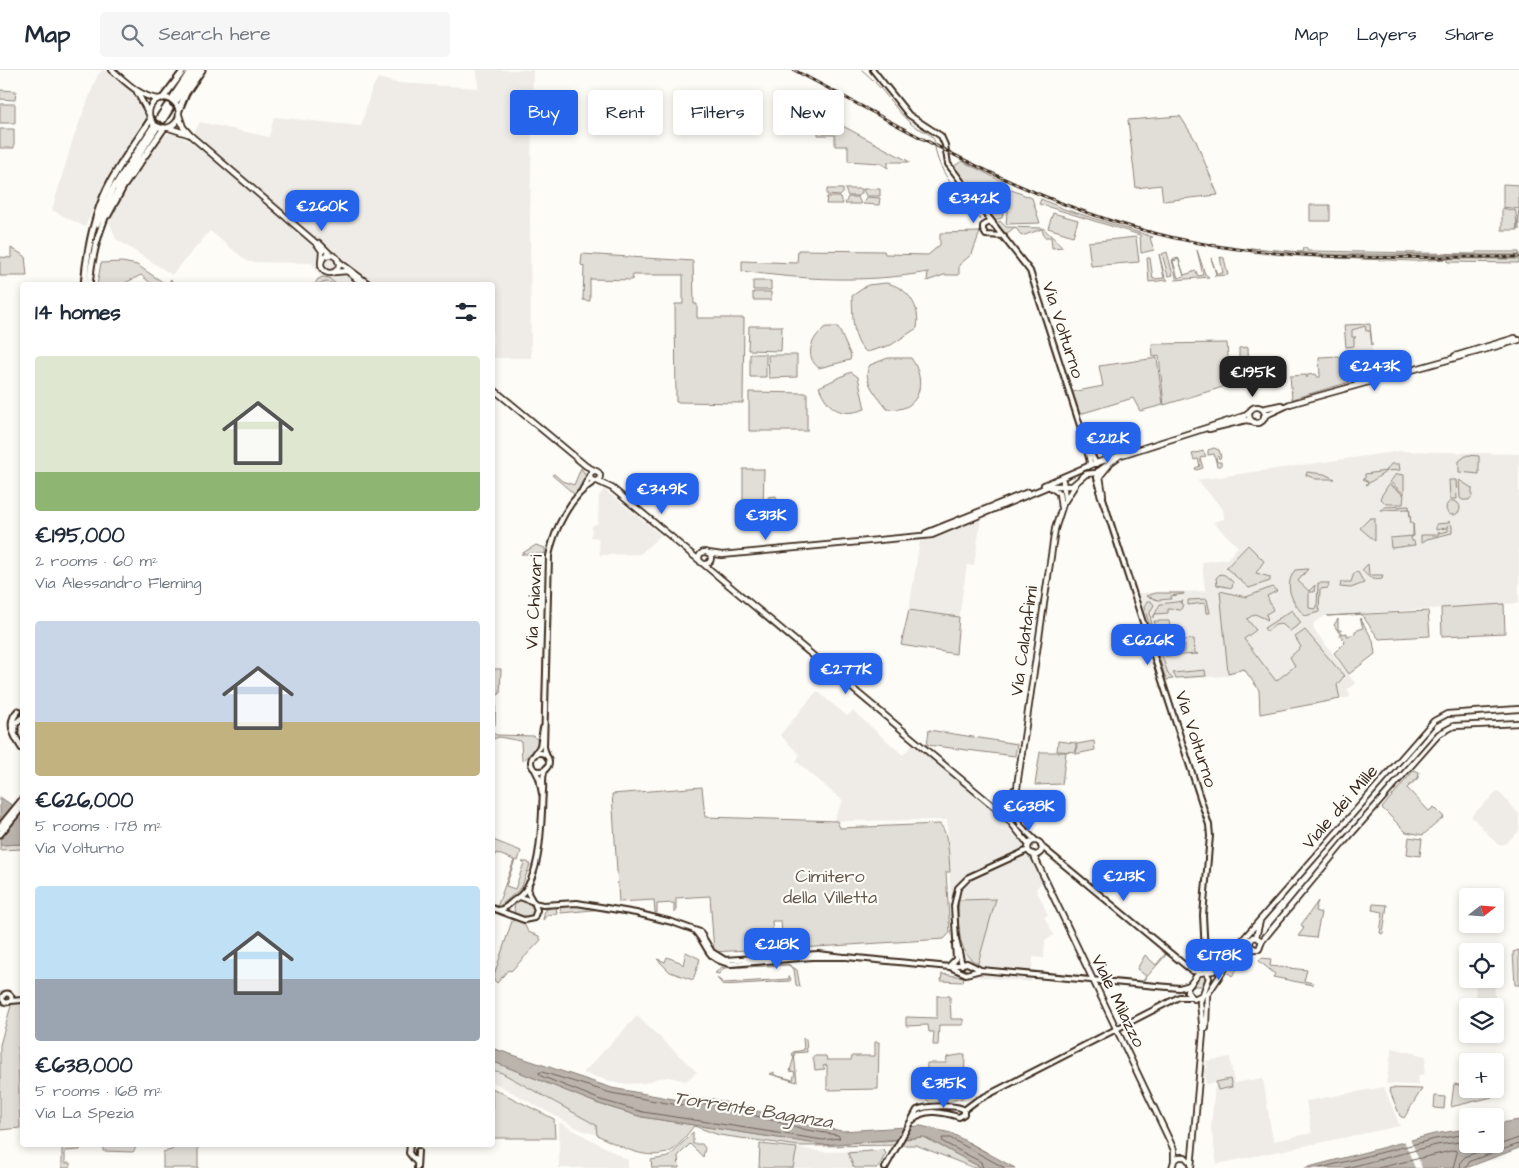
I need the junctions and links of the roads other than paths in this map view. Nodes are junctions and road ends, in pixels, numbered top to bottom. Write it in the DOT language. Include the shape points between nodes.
graph roads {
  1 [pos="112,70"];
  2 [pos="184,70"];
  3 [pos="191,70"];
  4 [pos="197,70"];
  5 [pos="202,70"];
  6 [pos="873,70"];
  7 [pos="137,91"];
  8 [pos="162,99"];
  9 [pos="169,108"];
  10 [pos="179,113"];
  11 [pos="150,116"];
  12 [pos="161,119"];
  13 [pos="166,128"];
  14 [pos="190,136"];
  15 [pos="976,201"];
  16 [pos="984,225"];
  17 [pos="994,225"];
  18 [pos="298,227"];
  19 [pos="100,231"];
  20 [pos="992,235"];
  21 [pos="1004,236"];
  22 [pos="90,244"];
  23 [pos="336,259"];
  24 [pos="321,262"];
  25 [pos="334,272"];
  26 [pos="84,282"];
  27 [pos="90,282"];
  28 [pos="360,282"];
  29 [pos="366,282"];
  30 [pos="1509,339"];
  31 [pos="1519,339"];
  32 [pos="1476,352"];
  33 [pos="1454,357"];
  34 [pos="495,390"];
  35 [pos="1290,404"];
  36 [pos="1261,408"];
  37 [pos="1250,411"];
  38 [pos="1264,416"];
  39 [pos="1252,421"];
  40 [pos="1208,429"];
  41 [pos="1084,438"];
  42 [pos="1118,457"];
  43 [pos="1113,461"];
  44 [pos="1096,464"];
  45 [pos="586,466"];
  46 [pos="1087,467"];
  47 [pos="1098,471"];
  48 [pos="598,473"];
  49 [pos="1091,473"];
  50 [pos="590,475"];
  51 [pos="1067,476"];
  52 [pos="596,481"];
  53 [pos="1076,484"];
  54 [pos="1066,485"];
  55 [pos="1046,487"];
  56 [pos="612,488"];
  57 [pos="581,494"];
  58 [pos="1102,495"];
  59 [pos="1064,501"];
  60 [pos="1061,508"];
  61 [pos="1110,521"];
  62 [pos="913,536"];
  63 [pos="686,549"];
  64 [pos="706,552"];
  65 [pos="722,555"];
  66 [pos="710,561"];
  67 [pos="700,562"];
  68 [pos="713,572"];
  69 [pos="1519,709"];
  70 [pos="18,711"];
  71 [pos="20,714"];
  72 [pos="20,720"];
  73 [pos="544,721"];
  74 [pos="1519,723"];
  75 [pos="20,740"];
  76 [pos="20,744"];
  77 [pos="534,755"];
  78 [pos="548,757"];
  79 [pos="546,768"];
  80 [pos="535,770"];
  81 [pos="1018,779"];
  82 [pos="543,796"];
  83 [pos="20,803"];
  84 [pos="992,804"];
  85 [pos="1008,806"];
  86 [pos="20,809"];
  87 [pos="1016,812"];
  88 [pos="1005,816"];
  89 [pos="0,827"];
  90 [pos="0,834"];
  91 [pos="1036,841"];
  92 [pos="1029,844"];
  93 [pos="1041,846"];
  94 [pos="1028,850"];
  95 [pos="1033,854"];
  96 [pos="529,881"];
  97 [pos="517,898"];
  98 [pos="534,902"];
  99 [pos="511,904"];
  100 [pos="554,904"];
  101 [pos="495,909"];
  102 [pos="498,910"];
  103 [pos="1267,912"];
  104 [pos="537,913"];
  105 [pos="514,916"];
  106 [pos="956,936"];
  107 [pos="1254,937"];
  108 [pos="1262,941"];
  109 [pos="1238,944"];
  110 [pos="1251,947"];
  111 [pos="961,954"];
  112 [pos="1231,959"];
  113 [pos="1206,963"];
  114 [pos="970,964"];
  115 [pos="962,965"];
  116 [pos="948,967"];
  117 [pos="1219,967"];
  118 [pos="981,970"];
  119 [pos="962,972"];
  120 [pos="970,972"];
  121 [pos="1204,972"];
  122 [pos="1093,980"];
  123 [pos="1190,984"];
  124 [pos="1206,985"];
  125 [pos="2,993"];
  126 [pos="1204,995"];
  127 [pos="1190,998"];
  128 [pos="1,999"];
  129 [pos="11,999"];
  130 [pos="20,1000"];
  131 [pos="1117,1028"];
  132 [pos="1200,1066"];
  133 [pos="956,1106"];
  134 [pos="964,1110"];
  135 [pos="955,1116"];
  136 [pos="911,1121"];
  137 [pos="409,1147"];
  138 [pos="417,1147"];
  139 [pos="418,1151"];
  140 [pos="412,1155"];
  141 [pos="1174,1160"];
  142 [pos="418,1166"];
  143 [pos="1192,1167"];
  144 [pos="885,1168"];
  145 [pos="1172,1168"];
  1 -- 7 [label="main road"];
  2 -- 8 [label="highway"];
  3 -- 4 [label="highway" via="175,98"];
  5 -- 10 [label="highway" via="186,93"];
  6 -- 15 [label="street, Via Volturno" via="907,113 941,136 948,164"];
  7 -- 8 [label="main road"];
  7 -- 11 [label="main road"];
  8 -- 10 [label="main road" via="174,102"];
  8 -- 11 [label="main road" via="154,103"];
  9 -- 12 [label="highway"];
  10 -- 13 [label="main road" via="176,123"];
  10 -- 14 [label="main road"];
  11 -- 13 [label="main road" via="156,125"];
  11 -- 22 [label="highway" via="111,181 96,217"];
  13 -- 14 [label="main road"];
  13 -- 19 [label="highway" via="123,187"];
  14 -- 18 [label="main road"];
  15 -- 16 [label="street, Via Volturno" via="985,216"];
  15 -- 17 [label="street, Via Volturno"];
  16 -- 17 [label="street" via="989,222"];
  16 -- 20 [label="street, Via Volturno" via="985,234"];
  17 -- 20 [label="street" via="996,232"];
  17 -- 21 [label="street, Via Volturno"];
  18 -- 23 [label="main road"];
  18 -- 24 [label="main road" via="320,248"];
  19 -- 22 [label="highway" via="115,193 154,128 108,197"];
  19 -- 27 [label="highway"];
  20 -- 21 [label="street"];
  21 -- 41 [label="street, Via Volturno" via="1031,273"];
  22 -- 26 [label="highway"];
  23 -- 24 [label="main road" via="326,256"];
  23 -- 25 [label="main road" via="338,266"];
  23 -- 29 [label="main road"];
  24 -- 25 [label="main road" via="324,270"];
  25 -- 28 [label="main road" via="346,271"];
  30 -- 31 [label="main road"];
  30 -- 32 [label="main road"];
  30 -- 33 [label="main road"];
  31 -- 32 [label="main road"];
  32 -- 33 [label="main road"];
  33 -- 35 [label="main road"];
  34 -- 45 [label="main road"];
  35 -- 36 [label="main road"];
  35 -- 38 [label="main road"];
  36 -- 37 [label="main road"];
  36 -- 38 [label="main road"];
  37 -- 39 [label="main road"];
  37 -- 40 [label="main road" via="1245,416"];
  38 -- 39 [label="main road" via="1260,422"];
  39 -- 40 [label="main road"];
  40 -- 42 [label="main road"];
  41 -- 44 [label="street, Via Volturno"];
  41 -- 46 [label="street, Via Volturno" via="1090,462"];
  42 -- 43 [label="main road"];
  42 -- 44 [label="main road"];
  43 -- 47 [label="main road, Via Calatafimi"];
  43 -- 58 [label="main road" via="1100,476"];
  44 -- 46 [label="main road"];
  44 -- 47 [label="main road"];
  45 -- 48 [label="main road"];
  45 -- 50 [label="main road"];
  46 -- 51 [label="main road"];
  47 -- 49 [label="main road, Via Calatafimi"];
  47 -- 58 [label="street, Via Volturno"];
  48 -- 50 [label="main road"];
  48 -- 52 [label="main road"];
  48 -- 56 [label="main road"];
  49 -- 53 [label="main road, Via Calatafimi"];
  49 -- 61 [label="street, Via Volturno"];
  50 -- 52 [label="main road"];
  50 -- 57 [label="street, Via Chiavari"];
  51 -- 54 [label="main road"];
  51 -- 62 [label="main road" via="942,528"];
  52 -- 56 [label="main road"];
  52 -- 57 [label="street, Via Chiavari"];
  53 -- 54 [label="main road, Via Calatafimi"];
  53 -- 59 [label="main road, Via Calatafimi"];
  54 -- 55 [label="main road"];
  54 -- 59 [label="main road, Via Calatafimi"];
  55 -- 60 [label="main road" via="1058,491"];
  55 -- 62 [label="main road" via="945,531"];
  56 -- 63 [label="main road"];
  57 -- 73 [label="street, Via Chiavari" via="561,522 549,556"];
  58 -- 61 [label="street, Via Volturno"];
  59 -- 60 [label="main road, Via Calatafimi"];
  60 -- 81 [label="main road, Via Calatafimi" via="1054,532"];
  61 -- 113 [label="street, Via Volturno" via="1209,825 1203,915"];
  62 -- 65 [label="main road"];
  63 -- 64 [label="main road"];
  63 -- 67 [label="main road"];
  64 -- 65 [label="main road"];
  64 -- 66 [label="main road"];
  64 -- 67 [label="main road" via="700,555"];
  65 -- 66 [label="main road"];
  66 -- 67 [label="main road"];
  66 -- 68 [label="main road"];
  67 -- 68 [label="main road"];
  68 -- 84 [label="main road"];
  69 -- 103 [label="main road, Viale dei Mille" via="1447,714 1434,721"];
  70 -- 71 [label="street"];
  70 -- 76 [label="highway" via="13,717 12,728"];
  72 -- 75 [label="highway" via="14,728"];
  73 -- 77 [label="street, Via Chiavari" via="541,744"];
  73 -- 78 [label="street, Via Chiavari" via="544,749"];
  74 -- 108 [label="main road" via="1454,726 1439,734"];
  77 -- 78 [label="street" via="541,753"];
  77 -- 80 [label="street" via="531,763"];
  78 -- 79 [label="street"];
  79 -- 80 [label="street"];
  79 -- 82 [label="street"];
  80 -- 82 [label="street"];
  81 -- 85 [label="main road, Via Calatafimi"];
  81 -- 87 [label="main road, Via Calatafimi"];
  82 -- 96 [label="street" via="541,836"];
  83 -- 89 [label="highway"];
  84 -- 85 [label="main road"];
  84 -- 88 [label="main road"];
  85 -- 87 [label="main road"];
  85 -- 88 [label="main road, Via Calatafimi" via="1004,810"];
  86 -- 90 [label="highway"];
  87 -- 88 [label="main road" via="1011,818"];
  87 -- 91 [label="street" via="1021,826"];
  88 -- 92 [label="main road"];
  91 -- 92 [label="main road"];
  91 -- 93 [label="main road"];
  92 -- 94 [label="main road"];
  93 -- 95 [label="main road" via="1039,853"];
  93 -- 121 [label="street" via="1192,971"];
  94 -- 95 [label="main road"];
  94 -- 106 [label="street" via="971,876 960,885 954,902"];
  95 -- 122 [label="main road, Viale Milazzo"];
  96 -- 97 [label="street"];
  96 -- 98 [label="street" via="528,893"];
  97 -- 98 [label="street"];
  97 -- 99 [label="street"];
  98 -- 100 [label="street"];
  98 -- 104 [label="street"];
  99 -- 102 [label="street"];
  99 -- 105 [label="street"];
  100 -- 104 [label="street"];
  100 -- 116 [label="street" via="575,903 620,910 694,930 708,954 724,963 846,957"];
  101 -- 102 [label="street"];
  102 -- 105 [label="street"];
  103 -- 107 [label="main road"];
  103 -- 109 [label="main road, Viale dei Mille"];
  104 -- 105 [label="street" via="528,920"];
  106 -- 111 [label="street"];
  106 -- 116 [label="street" via="955,960"];
  107 -- 108 [label="main road"];
  107 -- 109 [label="main road"];
  107 -- 110 [label="main road"];
  108 -- 110 [label="main road" via="1259,949"];
  109 -- 117 [label="main road, Viale dei Mille"];
  110 -- 112 [label="main road" via="1242,947"];
  111 -- 114 [label="street"];
  111 -- 115 [label="street"];
  112 -- 124 [label="main road"];
  112 -- 126 [label="main road"];
  113 -- 117 [label="main road" via="1209,967"];
  113 -- 121 [label="street, Via Volturno"];
  114 -- 115 [label="street"];
  114 -- 118 [label="street"];
  114 -- 120 [label="street"];
  115 -- 116 [label="street"];
  115 -- 119 [label="street"];
  116 -- 119 [label="street"];
  117 -- 121 [label="main road, Viale dei Mille"];
  118 -- 120 [label="street"];
  118 -- 122 [label="street"];
  119 -- 120 [label="street"];
  121 -- 123 [label="main road"];
  121 -- 124 [label="main road" via="1210,977"];
  122 -- 123 [label="street" via="1180,988"];
  122 -- 131 [label="main road, Viale Milazzo"];
  123 -- 127 [label="main road" via="1187,991"];
  124 -- 126 [label="main road"];
  125 -- 128 [label="street"];
  125 -- 129 [label="street"];
  126 -- 127 [label="main road"];
  126 -- 132 [label="main road" via="1206,1024"];
  126 -- 132 [label="main road" via="1200,1001 1204,1029"];
  127 -- 131 [label="street" via="1180,996"];
  128 -- 129 [label="street" via="6,1003"];
  129 -- 130 [label="street"];
  131 -- 134 [label="street"];
  131 -- 141 [label="main road, Viale Milazzo" via="1174,1150"];
  132 -- 143 [label="main road"];
  133 -- 134 [label="street"];
  133 -- 135 [label="street"];
  133 -- 136 [label="street" via="926,1107 915,1112"];
  134 -- 135 [label="street" via="962,1116"];
  135 -- 136 [label="street" via="946,1112 923,1113"];
  136 -- 144 [label="street"];
  137 -- 140 [label="street" via="408,1151"];
  138 -- 139 [label="street"];
  139 -- 140 [label="street"];
  139 -- 142 [label="street"];
  140 -- 142 [label="street"];
  141 -- 143 [label="main road" via="1186,1157"];
  141 -- 145 [label="main road"];
}
